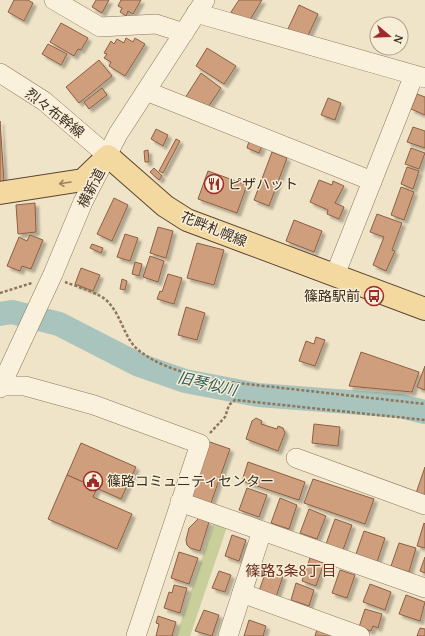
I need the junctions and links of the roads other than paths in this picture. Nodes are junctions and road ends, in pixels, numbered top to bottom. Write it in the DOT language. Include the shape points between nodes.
graph roads {
  1 [pos="54,0"];
  2 [pos="200,7"];
  3 [pos="184,33"];
  4 [pos="0,73"];
  5 [pos="419,76"];
  6 [pos="146,91"];
  7 [pos="108,156"];
  8 [pos="372,181"];
  9 [pos="0,193"];
  10 [pos="335,276"];
  11 [pos="425,309"];
  12 [pos="0,386"];
  13 [pos="296,458"];
  14 [pos="180,502"];
  15 [pos="425,505"];
  16 [pos="262,531"];
  17 [pos="425,588"];
  18 [pos="242,593"];
  19 [pos="136,636"];
  20 [pos="228,636"];
  21 [pos="360,636"];
  1 -- 3 [label="street" via="100,27 156,24"];
  2 -- 3 [label="street, 横新道"];
  2 -- 5 [label="street"];
  3 -- 6 [label="street, 横新道"];
  4 -- 7 [label="street, 烈々布幹線" via="44,101"];
  5 -- 8 [label="street"];
  6 -- 7 [label="street, 横新道" via="118,134"];
  6 -- 8 [label="street"];
  7 -- 9 [label="main road, one-way" via="83,180"];
  7 -- 10 [label="main road, 花畔札幌線" via="165,206 186,220"];
  7 -- 12 [label="street, 横新道" via="83,202"];
  8 -- 10 [label="street"];
  10 -- 11 [label="main road, 花畔札幌線"];
  12 -- 14 [label="street" via="24,386 94,405 200,444"];
  13 -- 15 [label="street"];
  14 -- 16 [label="street"];
  14 -- 19 [label="street"];
  16 -- 17 [label="street"];
  16 -- 18 [label="street"];
  18 -- 20 [label="street"];
  18 -- 21 [label="street"];
}
